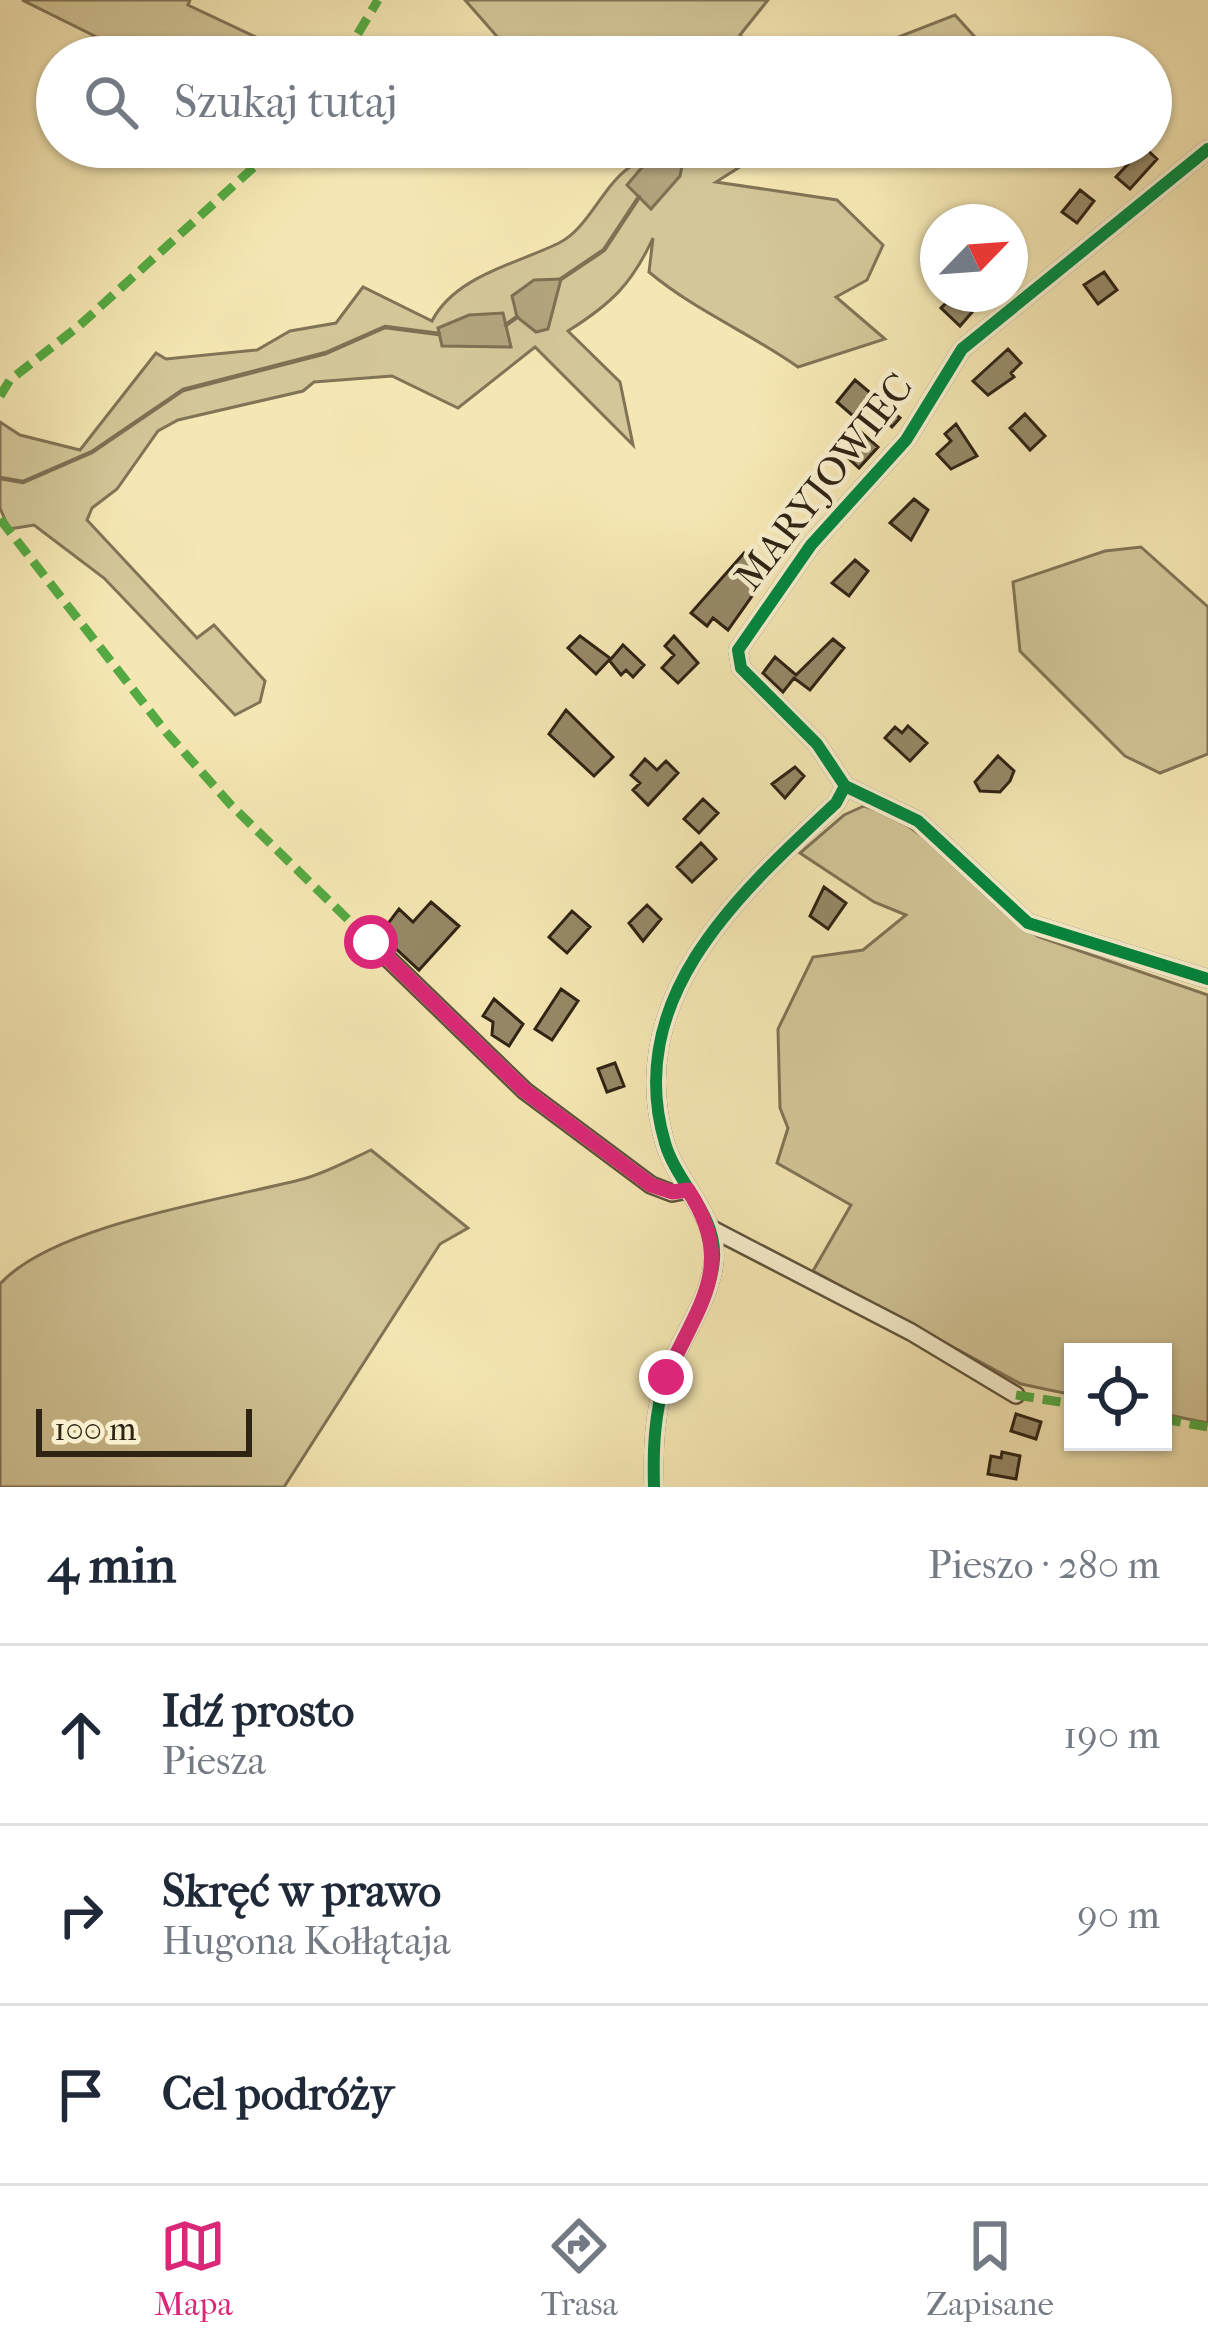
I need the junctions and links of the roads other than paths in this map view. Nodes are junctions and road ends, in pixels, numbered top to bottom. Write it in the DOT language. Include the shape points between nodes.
graph roads {
  1 [pos="1208,149"];
  2 [pos="844,786"];
  3 [pos="371,942"];
  4 [pos="1208,979"];
  5 [pos="688,1190"];
  6 [pos="712,1229"];
  7 [pos="1016,1395"];
  8 [pos="654,1487"];
  1 -- 2 [label="street, MARYJOWIEC" via="962,349 906,440 811,544 739,650 741,668 817,744"];
  2 -- 4 [label="street" via="918,821 1028,923"];
  2 -- 5 [label="street" via="716,920 674,992 656,1089 667,1151"];
  3 -- 5 [label="street" via="525,1091 651,1185"];
  5 -- 6 [label="street"];
  6 -- 7 [label="street"];
  6 -- 8 [label="street" via="710,1279 659,1405"];
}
